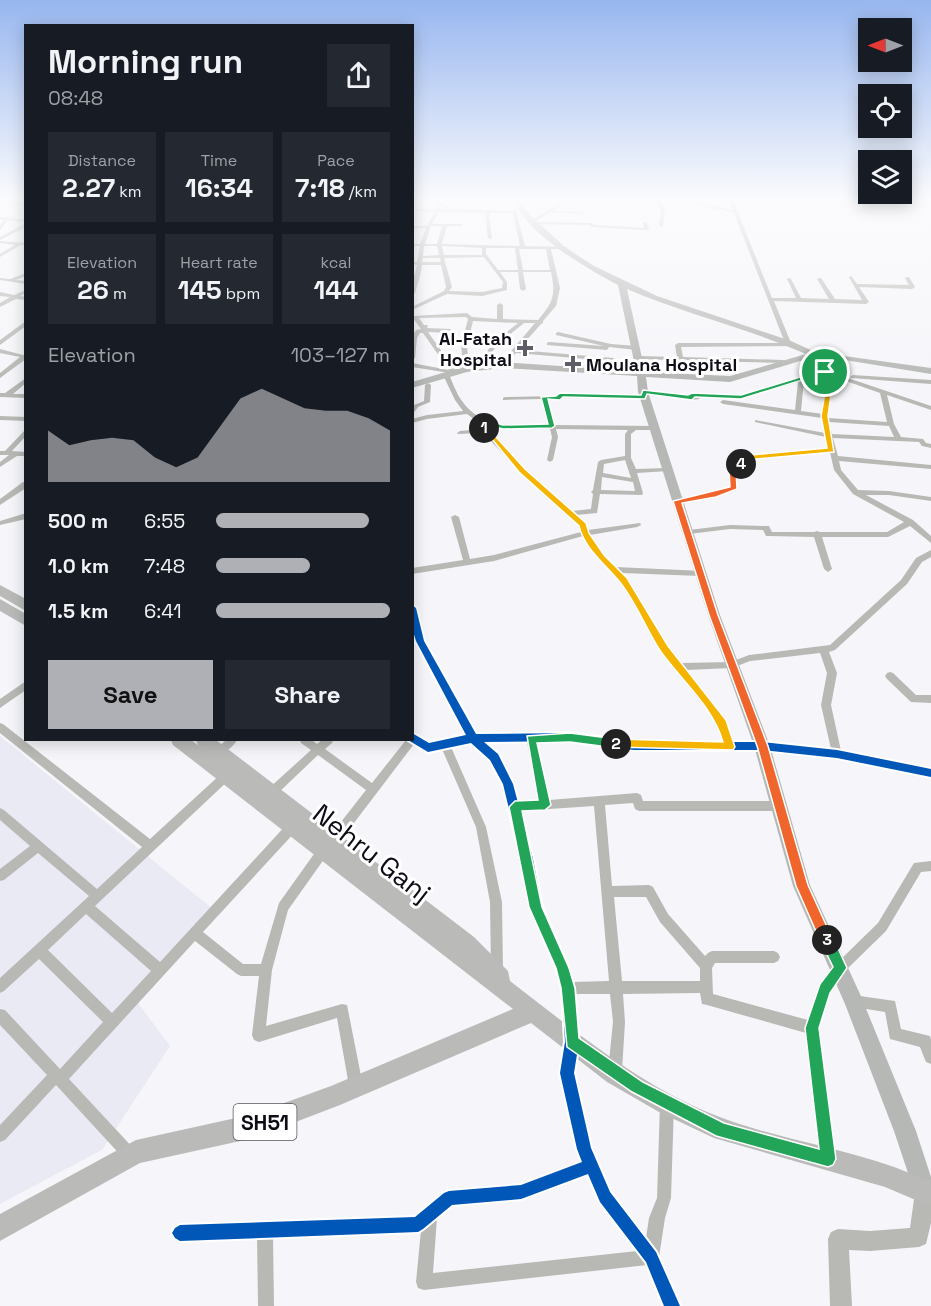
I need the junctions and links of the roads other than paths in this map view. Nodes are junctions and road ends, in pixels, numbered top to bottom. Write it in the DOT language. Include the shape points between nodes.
graph roads {
  1 [pos="442,261"];
  2 [pos="490,261"];
  3 [pos="520,261"];
  4 [pos="551,261"];
  5 [pos="584,261"];
  6 [pos="755,261"];
  7 [pos="414,263"];
  8 [pos="420,263"];
  9 [pos="443,264"];
  10 [pos="553,270"];
  11 [pos="497,271"];
  12 [pos="520,271"];
  13 [pos="24,275"];
  14 [pos="850,277"];
  15 [pos="907,278"];
  16 [pos="0,279"];
  17 [pos="789,279"];
  18 [pos="819,279"];
  19 [pos="10,281"];
  20 [pos="24,284"];
  21 [pos="622,285"];
  22 [pos="855,285"];
  23 [pos="414,286"];
  24 [pos="505,289"];
  25 [pos="523,289"];
  26 [pos="531,289"];
  27 [pos="24,292"];
  28 [pos="446,292"];
  29 [pos="0,294"];
  30 [pos="15,297"];
  31 [pos="24,299"];
  32 [pos="770,299"];
  33 [pos="799,300"];
  34 [pos="833,301"];
  35 [pos="0,305"];
  36 [pos="500,305"];
  37 [pos="414,307"];
  38 [pos="414,316"];
  39 [pos="431,316"];
  40 [pos="471,319"];
  41 [pos="500,320"];
  42 [pos="523,321"];
  43 [pos="541,322"];
  44 [pos="24,325"];
  45 [pos="565,326"];
  46 [pos="424,330"];
  47 [pos="450,331"];
  48 [pos="558,334"];
  49 [pos="414,338"];
  50 [pos="0,343"];
  51 [pos="549,344"];
  52 [pos="792,344"];
  53 [pos="611,346"];
  54 [pos="637,348"];
  55 [pos="0,351"];
  56 [pos="514,351"];
  57 [pos="540,354"];
  58 [pos="24,356"];
  59 [pos="814,356"];
  60 [pos="24,357"];
  61 [pos="639,358"];
  62 [pos="680,358"];
  63 [pos="783,362"];
  64 [pos="501,365"];
  65 [pos="414,366"];
  66 [pos="479,367"];
  67 [pos="466,369"];
  68 [pos="614,372"];
  69 [pos="825,372"];
  70 [pos="931,373"];
  71 [pos="635,374"];
  72 [pos="0,376"];
  73 [pos="449,376"];
  74 [pos="836,376"];
  75 [pos="801,379"];
  76 [pos="24,381"];
  77 [pos="931,382"];
  78 [pos="428,385"];
  79 [pos="414,386"];
  80 [pos="414,387"];
  81 [pos="883,391"];
  82 [pos="644,394"];
  83 [pos="4,395"];
  84 [pos="24,396"];
  85 [pos="544,397"];
  86 [pos="692,398"];
  87 [pos="505,399"];
  88 [pos="931,408"];
  89 [pos="414,410"];
  90 [pos="468,412"];
  91 [pos="798,412"];
  92 [pos="0,418"];
  93 [pos="824,418"];
  94 [pos="24,419"];
  95 [pos="414,420"];
  96 [pos="757,421"];
  97 [pos="482,422"];
  98 [pos="891,424"];
  99 [pos="552,426"];
  100 [pos="634,428"];
  101 [pos="654,428"];
  102 [pos="485,431"];
  103 [pos="24,433"];
  104 [pos="460,433"];
  105 [pos="829,436"];
  106 [pos="898,438"];
  107 [pos="931,446"];
  108 [pos="831,450"];
  109 [pos="7,453"];
  110 [pos="24,454"];
  111 [pos="628,458"];
  112 [pos="834,458"];
  113 [pos="550,460"];
  114 [pos="0,465"];
  115 [pos="931,467"];
  116 [pos="666,470"];
  117 [pos="633,471"];
  118 [pos="599,474"];
  119 [pos="636,481"];
  120 [pos="24,485"];
  121 [pos="595,492"];
  122 [pos="856,492"];
  123 [pos="931,499"];
  124 [pos="677,501"];
  125 [pos="0,503"];
  126 [pos="571,513"];
  127 [pos="24,517"];
  128 [pos="455,517"];
  129 [pos="910,522"];
  130 [pos="0,523"];
  131 [pos="637,525"];
  132 [pos="689,532"];
  133 [pos="585,533"];
  134 [pos="817,533"];
  135 [pos="930,537"];
  136 [pos="931,553"];
  137 [pos="467,562"];
  138 [pos="828,569"];
  139 [pos="613,570"];
  140 [pos="414,571"];
  141 [pos="700,573"];
  142 [pos="0,590"];
  143 [pos="0,604"];
  144 [pos="24,614"];
  145 [pos="24,615"];
  146 [pos="414,627"];
  147 [pos="416,642"];
  148 [pos="823,649"];
  149 [pos="732,665"];
  150 [pos="679,667"];
  151 [pos="890,676"];
  152 [pos="24,686"];
  153 [pos="931,699"];
  154 [pos="0,704"];
  155 [pos="0,727"];
  156 [pos="473,738"];
  157 [pos="414,739"];
  158 [pos="531,739"];
  159 [pos="180,741"];
  160 [pos="306,741"];
  161 [pos="327,741"];
  162 [pos="410,741"];
  163 [pos="218,743"];
  164 [pos="445,744"];
  165 [pos="762,746"];
  166 [pos="729,747"];
  167 [pos="318,749"];
  168 [pos="837,754"];
  169 [pos="931,772"];
  170 [pos="226,776"];
  171 [pos="372,789"];
  172 [pos="272,792"];
  173 [pos="599,801"];
  174 [pos="545,805"];
  175 [pos="778,806"];
  176 [pos="515,807"];
  177 [pos="0,813"];
  178 [pos="291,827"];
  179 [pos="150,846"];
  180 [pos="329,846"];
  181 [pos="37,847"];
  182 [pos="931,866"];
  183 [pos="0,876"];
  184 [pos="608,892"];
  185 [pos="97,896"];
  186 [pos="86,906"];
  187 [pos="194,933"];
  188 [pos="39,950"];
  189 [pos="774,957"];
  190 [pos="706,966"];
  191 [pos="840,968"];
  192 [pos="160,970"];
  193 [pos="266,970"];
  194 [pos="497,974"];
  195 [pos="614,986"];
  196 [pos="0,987"];
  197 [pos="706,987"];
  198 [pos="568,988"];
  199 [pos="854,1001"];
  200 [pos="531,1012"];
  201 [pos="0,1015"];
  202 [pos="112,1022"];
  203 [pos="812,1028"];
  204 [pos="572,1042"];
  205 [pos="931,1058"];
  206 [pos="615,1074"];
  207 [pos="58,1077"];
  208 [pos="356,1086"];
  209 [pos="667,1104"];
  210 [pos="0,1135"];
  211 [pos="130,1155"];
  212 [pos="828,1159"];
  213 [pos="591,1166"];
  214 [pos="929,1198"];
  215 [pos="430,1214"];
  216 [pos="0,1228"];
  217 [pos="265,1230"];
  218 [pos="180,1233"];
  219 [pos="651,1257"];
  220 [pos="266,1306"];
  221 [pos="672,1306"];
  222 [pos="841,1306"];
  1 -- 9 [label="street"];
  2 -- 11 [label="street"];
  3 -- 12 [label="street"];
  4 -- 10 [label="street"];
  5 -- 21 [label="main road"];
  6 -- 32 [label="street"];
  7 -- 8 [label="street"];
  8 -- 9 [label="street"];
  8 -- 23 [label="street"];
  9 -- 28 [label="street" via="449,287"];
  10 -- 12 [label="street"];
  10 -- 43 [label="street" via="557,288 553,306"];
  11 -- 12 [label="street"];
  11 -- 24 [label="street"];
  12 -- 25 [label="street"];
  13 -- 19 [label="street"];
  14 -- 22 [label="street"];
  15 -- 22 [label="street" via="912,286"];
  16 -- 19 [label="street"];
  17 -- 33 [label="street"];
  18 -- 34 [label="street"];
  19 -- 20 [label="street"];
  21 -- 52 [label="main road"];
  21 -- 54 [label="main road"];
  22 -- 34 [label="street" via="866,302"];
  24 -- 25 [label="street"];
  24 -- 28 [label="street" via="482,294"];
  25 -- 26 [label="street"];
  27 -- 30 [label="street"];
  28 -- 37 [label="street"];
  29 -- 30 [label="street"];
  30 -- 31 [label="street"];
  30 -- 35 [label="street"];
  32 -- 33 [label="street"];
  32 -- 52 [label="street"];
  33 -- 34 [label="street"];
  36 -- 41 [label="street"];
  38 -- 39 [label="street"];
  38 -- 46 [label="street"];
  39 -- 40 [label="street" via="467,315"];
  39 -- 46 [label="street"];
  40 -- 41 [label="street"];
  40 -- 67 [label="street" via="464,345"];
  41 -- 42 [label="street"];
  42 -- 43 [label="street"];
  42 -- 66 [label="street" via="495,344"];
  43 -- 56 [label="street"];
  44 -- 50 [label="street"];
  45 -- 48 [label="street"];
  46 -- 47 [label="street"];
  46 -- 49 [label="street"];
  46 -- 73 [label="street"];
  48 -- 51 [label="street"];
  48 -- 53 [label="street"];
  51 -- 53 [label="street" via="605,349"];
  51 -- 57 [label="street"];
  52 -- 59 [label="main road"];
  52 -- 62 [label="street" via="678,345"];
  53 -- 54 [label="street"];
  54 -- 61 [label="main road"];
  55 -- 58 [label="street"];
  56 -- 57 [label="street"];
  56 -- 64 [label="street"];
  57 -- 68 [label="street" via="612,360"];
  59 -- 63 [label="main road"];
  59 -- 69 [label="street"];
  59 -- 70 [label="main road"];
  60 -- 72 [label="street"];
  61 -- 62 [label="street"];
  61 -- 71 [label="main road"];
  62 -- 63 [label="street"];
  63 -- 71 [label="main road" via="730,380"];
  64 -- 66 [label="main road"];
  64 -- 68 [label="main road"];
  65 -- 73 [label="street"];
  66 -- 67 [label="main road"];
  67 -- 73 [label="main road"];
  68 -- 71 [label="main road"];
  69 -- 74 [label="street"];
  69 -- 75 [label="street"];
  69 -- 93 [label="street" via="829,387"];
  71 -- 73 [label="main road" via="492,369"];
  71 -- 82 [label="main road"];
  73 -- 78 [label="main road"];
  73 -- 79 [label="main road"];
  73 -- 90 [label="street" via="458,400"];
  74 -- 77 [label="street"];
  74 -- 81 [label="street"];
  75 -- 86 [label="street" via="741,397"];
  75 -- 91 [label="street"];
  76 -- 83 [label="street"];
  78 -- 80 [label="main road"];
  78 -- 89 [label="street" via="428,400"];
  81 -- 88 [label="street"];
  81 -- 98 [label="street"];
  82 -- 85 [label="street"];
  82 -- 86 [label="street"];
  82 -- 101 [label="main road"];
  83 -- 84 [label="street"];
  85 -- 87 [label="street"];
  85 -- 99 [label="street"];
  86 -- 91 [label="street"];
  90 -- 95 [label="street"];
  90 -- 97 [label="street"];
  91 -- 93 [label="street"];
  92 -- 94 [label="street"];
  93 -- 98 [label="street"];
  93 -- 105 [label="street"];
  96 -- 105 [label="street"];
  97 -- 99 [label="street" via="503,427"];
  97 -- 102 [label="street"];
  98 -- 106 [label="street"];
  99 -- 100 [label="street"];
  99 -- 113 [label="street" via="555,441"];
  100 -- 101 [label="street"];
  100 -- 111 [label="street" via="627,434"];
  101 -- 116 [label="main road"];
  102 -- 104 [label="street"];
  102 -- 126 [label="street" via="522,471"];
  103 -- 109 [label="street"];
  105 -- 106 [label="street"];
  105 -- 108 [label="street"];
  106 -- 107 [label="street" via="921,440"];
  108 -- 112 [label="street"];
  108 -- 124 [label="street" via="741,458 741,466 733,470 734,488"];
  109 -- 110 [label="street"];
  109 -- 114 [label="street"];
  111 -- 117 [label="street"];
  111 -- 118 [label="street" via="601,462"];
  112 -- 115 [label="street"];
  112 -- 122 [label="street" via="838,470"];
  116 -- 117 [label="street"];
  116 -- 124 [label="main road"];
  117 -- 119 [label="street"];
  118 -- 119 [label="street"];
  118 -- 121 [label="street"];
  119 -- 121 [label="street" via="639,493"];
  120 -- 125 [label="street"];
  121 -- 126 [label="street" via="594,512"];
  122 -- 123 [label="street"];
  122 -- 129 [label="street"];
  124 -- 132 [label="main road"];
  126 -- 133 [label="street"];
  127 -- 130 [label="street"];
  128 -- 137 [label="street"];
  129 -- 134 [label="street" via="888,535"];
  129 -- 135 [label="street"];
  131 -- 133 [label="street"];
  132 -- 134 [label="street" via="730,527 766,528 769,534"];
  132 -- 141 [label="main road"];
  133 -- 137 [label="street"];
  133 -- 139 [label="street"];
  134 -- 138 [label="street"];
  136 -- 148 [label="street" via="919,560 904,582 874,611 832,648"];
  137 -- 140 [label="street"];
  139 -- 141 [label="street"];
  139 -- 150 [label="street" via="624,580 664,649"];
  141 -- 149 [label="main road"];
  142 -- 144 [label="main road"];
  143 -- 145 [label="main road"];
  146 -- 147 [label="street"];
  147 -- 156 [label="street"];
  148 -- 149 [label="street" via="749,658"];
  148 -- 168 [label="street" via="832,673 826,705"];
  149 -- 150 [label="street"];
  149 -- 165 [label="main road"];
  150 -- 166 [label="street" via="723,723"];
  151 -- 153 [label="street" via="914,699"];
  152 -- 154 [label="street"];
  155 -- 179 [label="street"];
  156 -- 158 [label="street"];
  156 -- 164 [label="street"];
  156 -- 176 [label="street" via="494,757"];
  157 -- 164 [label="street" via="428,748"];
  158 -- 166 [label="street" via="570,737 633,746"];
  158 -- 174 [label="street"];
  159 -- 170 [label="main road, Nehru Ganj"];
  160 -- 167 [label="street"];
  161 -- 167 [label="street"];
  162 -- 171 [label="street"];
  163 -- 172 [label="main road, Nehru Ganj"];
  164 -- 194 [label="street" via="484,837 496,902"];
  165 -- 166 [label="street"];
  165 -- 168 [label="street"];
  165 -- 175 [label="main road"];
  167 -- 171 [label="street"];
  167 -- 172 [label="street"];
  168 -- 169 [label="street"];
  170 -- 178 [label="main road, Nehru Ganj"];
  170 -- 179 [label="street"];
  171 -- 180 [label="street"];
  172 -- 180 [label="main road, Nehru Ganj"];
  173 -- 174 [label="street"];
  173 -- 175 [label="street" via="638,798 639,806"];
  173 -- 184 [label="street"];
  174 -- 176 [label="street"];
  175 -- 191 [label="main road" via="802,886"];
  176 -- 198 [label="street" via="536,907"];
  177 -- 181 [label="street"];
  178 -- 180 [label="main road, Nehru Ganj"];
  178 -- 187 [label="street"];
  179 -- 185 [label="street"];
  180 -- 193 [label="street" via="283,907"];
  180 -- 194 [label="main road, Nehru Ganj" via="467,945"];
  180 -- 200 [label="main road, Nehru Ganj"];
  181 -- 183 [label="street"];
  181 -- 185 [label="street"];
  182 -- 191 [label="street" via="918,867 882,927"];
  184 -- 190 [label="street" via="649,891 664,918"];
  184 -- 195 [label="street"];
  185 -- 186 [label="street"];
  186 -- 188 [label="street"];
  186 -- 192 [label="street"];
  187 -- 192 [label="street"];
  187 -- 193 [label="street" via="241,970"];
  188 -- 196 [label="street"];
  188 -- 202 [label="street"];
  189 -- 190 [label="street" via="712,957"];
  190 -- 197 [label="street"];
  191 -- 199 [label="main road"];
  191 -- 203 [label="street" via="825,989"];
  192 -- 202 [label="street"];
  193 -- 208 [label="street" via="259,1035 342,1010"];
  194 -- 200 [label="main road, Nehru Ganj"];
  195 -- 197 [label="street"];
  195 -- 198 [label="street"];
  195 -- 206 [label="street" via="619,1032"];
  197 -- 203 [label="street" via="707,999"];
  198 -- 204 [label="street"];
  199 -- 205 [label="street" via="890,1006 895,1034 925,1041"];
  199 -- 214 [label="main road"];
  200 -- 204 [label="main road, Nehru Ganj"];
  200 -- 208 [label="main road, SH51"];
  201 -- 207 [label="street"];
  202 -- 207 [label="street"];
  203 -- 212 [label="street"];
  204 -- 206 [label="main road, Nehru Ganj"];
  204 -- 213 [label="street" via="567,1073"];
  206 -- 209 [label="main road, Nehru Ganj"];
  207 -- 210 [label="street"];
  207 -- 211 [label="street"];
  208 -- 211 [label="main road, SH51" via="254,1126"];
  209 -- 212 [label="main road, Nehru Ganj" via="722,1130"];
  209 -- 219 [label="street" via="663,1198"];
  211 -- 216 [label="main road, SH51"];
  212 -- 214 [label="main road, Nehru Ganj" via="888,1175"];
  213 -- 215 [label="street" via="521,1191 449,1198"];
  213 -- 219 [label="street" via="605,1197"];
  214 -- 222 [label="street" via="919,1237 838,1239"];
  215 -- 217 [label="street" via="418,1224"];
  215 -- 219 [label="street" via="424,1282"];
  217 -- 218 [label="street"];
  217 -- 220 [label="street"];
  219 -- 221 [label="street"];
}
